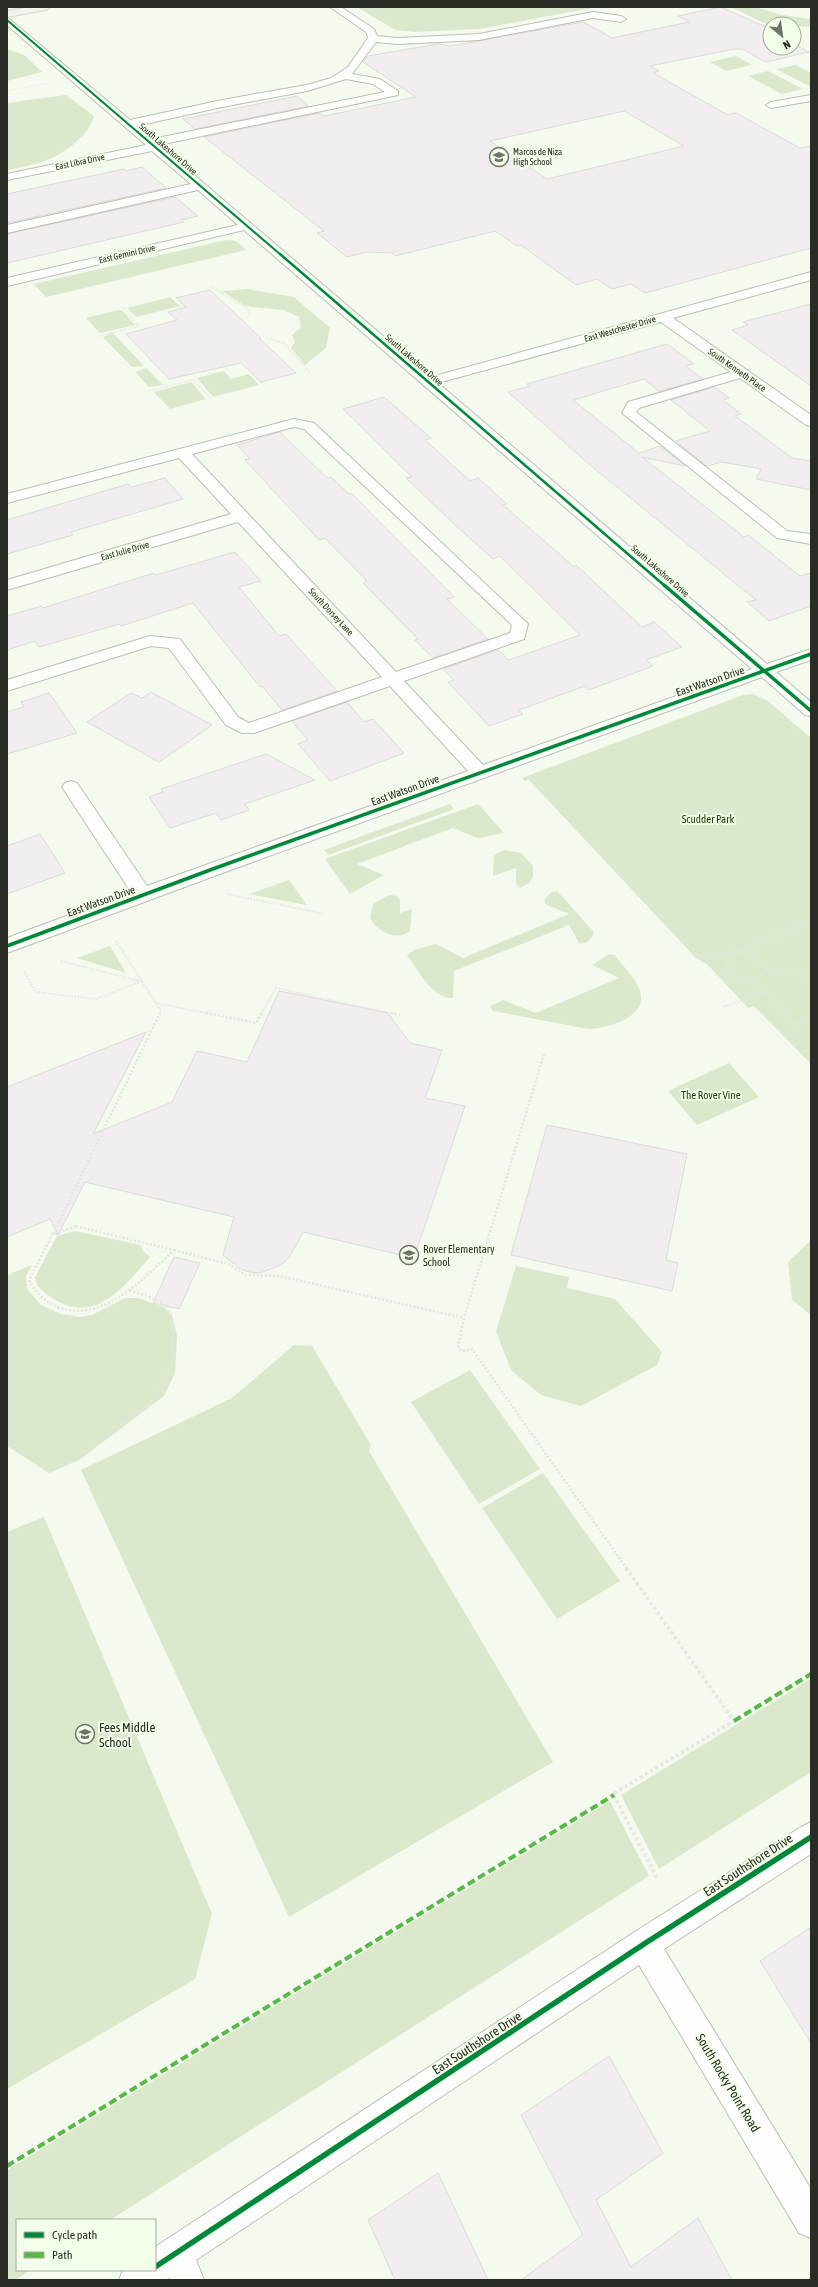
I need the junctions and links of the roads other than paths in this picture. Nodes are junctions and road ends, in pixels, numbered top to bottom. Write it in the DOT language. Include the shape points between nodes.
graph roads {
  1 [pos="46,7"];
  2 [pos="335,7"];
  3 [pos="7,14"];
  4 [pos="621,19"];
  5 [pos="7,20"];
  6 [pos="373,39"];
  7 [pos="345,76"];
  8 [pos="811,98"];
  9 [pos="771,105"];
  10 [pos="128,124"];
  11 [pos="152,145"];
  12 [pos="7,177"];
  13 [pos="200,186"];
  14 [pos="247,226"];
  15 [pos="7,229"];
  16 [pos="811,276"];
  17 [pos="7,282"];
  18 [pos="663,317"];
  19 [pos="741,373"];
  20 [pos="428,382"];
  21 [pos="811,422"];
  22 [pos="182,452"];
  23 [pos="7,500"];
  24 [pos="242,516"];
  25 [pos="811,539"];
  26 [pos="7,585"];
  27 [pos="811,654"];
  28 [pos="765,671"];
  29 [pos="393,680"];
  30 [pos="7,686"];
  31 [pos="811,711"];
  32 [pos="479,772"];
  33 [pos="71,787"];
  34 [pos="143,895"];
  35 [pos="7,946"];
  36 [pos="811,1836"];
  37 [pos="644,1944"];
  38 [pos="811,2222"];
  39 [pos="167,2268"];
  40 [pos="136,2280"];
  1 -- 3 [label="main road"];
  2 -- 6 [label="street" via="371,30"];
  4 -- 6 [label="street" via="593,16 479,37 398,41"];
  5 -- 10 [label="street, South Lakeshore Drive"];
  6 -- 7 [label="street"];
  7 -- 10 [label="street" via="314,86 206,106"];
  7 -- 11 [label="street, East Libra Drive" via="376,81 394,93"];
  8 -- 9 [label="street"];
  10 -- 11 [label="street, South Lakeshore Drive"];
  11 -- 12 [label="street, East Libra Drive"];
  11 -- 13 [label="street, South Lakeshore Drive"];
  13 -- 14 [label="street, South Lakeshore Drive"];
  13 -- 15 [label="street"];
  14 -- 17 [label="street, East Gemini Drive"];
  14 -- 20 [label="street, South Lakeshore Drive"];
  16 -- 18 [label="street, East Westchester Drive"];
  18 -- 19 [label="street, South Kenneth Place"];
  18 -- 20 [label="street, East Westchester Drive"];
  19 -- 21 [label="street, South Kenneth Place"];
  19 -- 25 [label="street" via="632,405 629,414 782,535"];
  20 -- 28 [label="street, South Lakeshore Drive"];
  22 -- 23 [label="street"];
  22 -- 24 [label="street, South Dorsey Lane"];
  22 -- 29 [label="street" via="294,423 309,426 520,624 518,636"];
  24 -- 26 [label="street, East Julie Drive"];
  24 -- 29 [label="street, South Dorsey Lane"];
  27 -- 28 [label="street, East Watson Drive"];
  28 -- 31 [label="street, South Lakeshore Drive"];
  28 -- 32 [label="street, East Watson Drive"];
  29 -- 30 [label="street" via="248,729 232,721 174,643 150,641"];
  29 -- 32 [label="street, South Dorsey Lane"];
  32 -- 34 [label="street, East Watson Drive"];
  33 -- 34 [label="street, East Watson Drive"];
  34 -- 35 [label="street, East Watson Drive"];
  36 -- 37 [label="street, East Southshore Drive"];
  37 -- 38 [label="street, South Rocky Point Road"];
  37 -- 39 [label="street, East Southshore Drive"];
  39 -- 40 [label="street, East Southshore Drive"];
}
